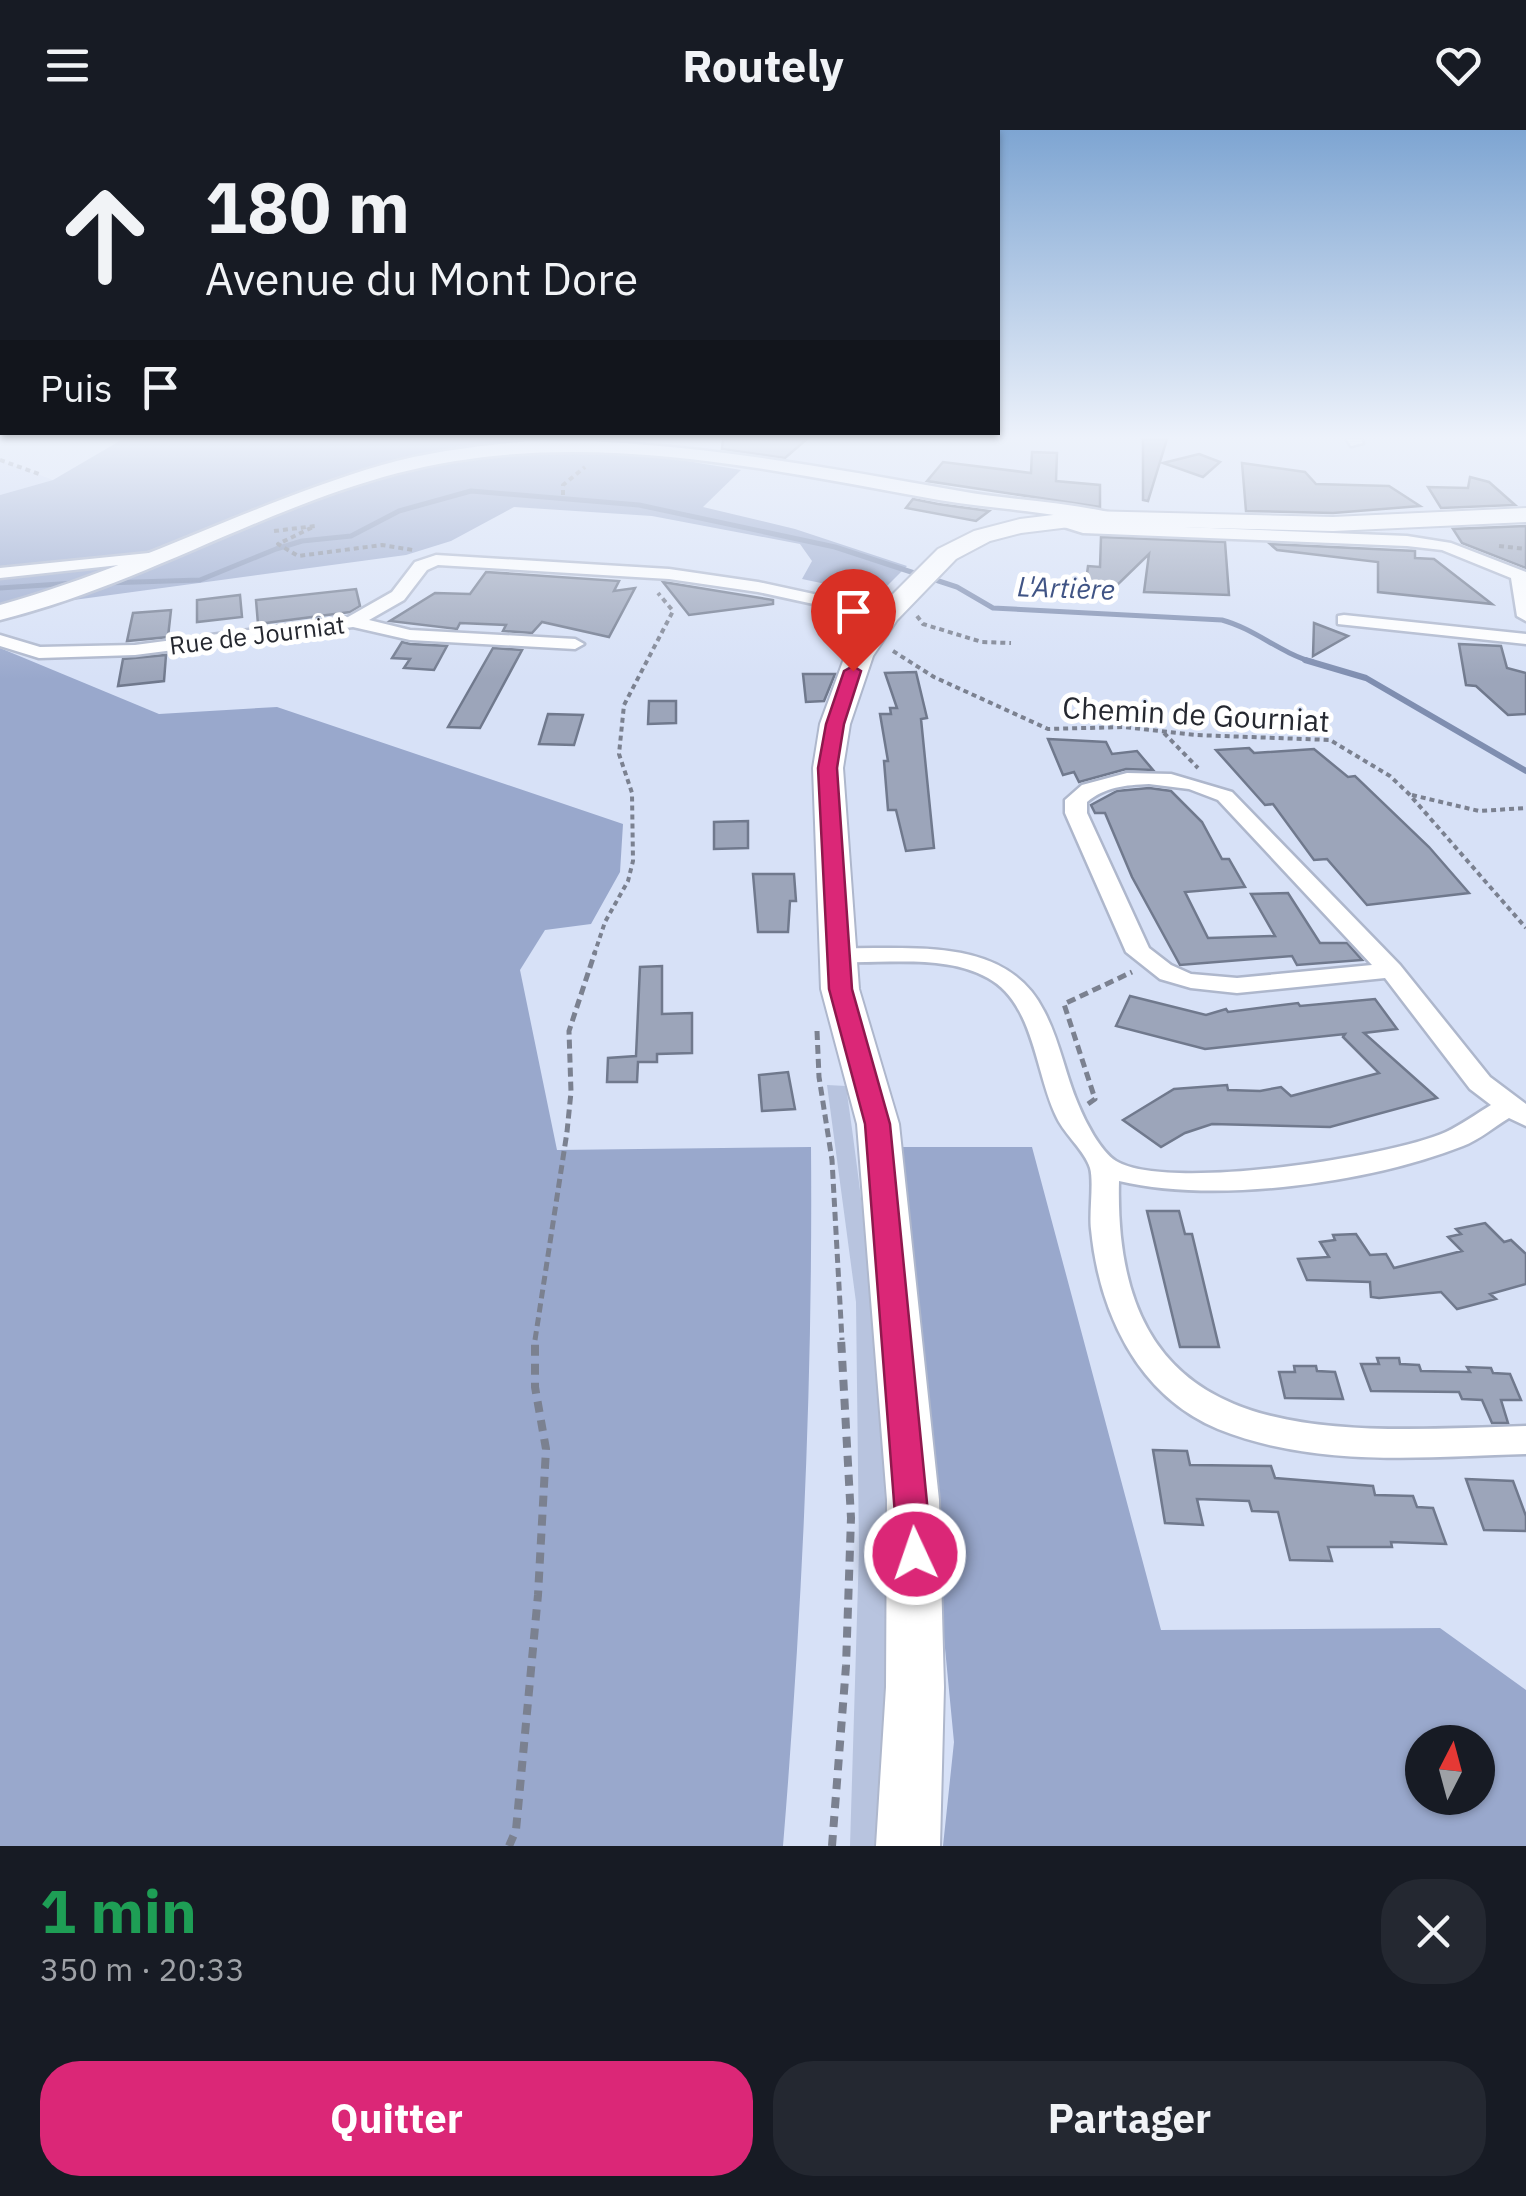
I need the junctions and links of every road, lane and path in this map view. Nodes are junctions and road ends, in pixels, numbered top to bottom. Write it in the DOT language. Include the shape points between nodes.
graph roads {
  1 [pos="256,519"];
  2 [pos="282,519"];
  3 [pos="1018,519"];
  4 [pos="1044,519"];
  5 [pos="1145,519"];
  6 [pos="1439,519"];
  7 [pos="159,558"];
  8 [pos="432,560"];
  9 [pos="52,569"];
  10 [pos="637,571"];
  11 [pos="0,572"];
  12 [pos="117,574"];
  13 [pos="1523,578"];
  14 [pos="892,611"];
  15 [pos="0,613"];
  16 [pos="1526,616"];
  17 [pos="1344,620"];
  18 [pos="353,622"];
  19 [pos="1526,639"];
  20 [pos="0,640"];
  21 [pos="1011,643"];
  22 [pos="576,644"];
  23 [pos="1162,730"];
  24 [pos="1206,784"];
  25 [pos="1410,794"];
  26 [pos="1526,808"];
  27 [pos="1526,928"];
  28 [pos="839,956"];
  29 [pos="1154,966"];
  30 [pos="1392,970"];
  31 [pos="816,1022"];
  32 [pos="1517,1112"];
  33 [pos="1070,1117"];
  34 [pos="1105,1168"];
  35 [pos="1526,1440"];
  36 [pos="510,1846"];
  37 [pos="832,1846"];
  38 [pos="908,1846"];
  1 -- 7 [label="street"];
  2 -- 8 [label="path" via="273,530 315,529 278,544 289,554 382,546 423,551"];
  3 -- 14 [label="main road" via="962,544"];
  4 -- 13 [label="street" via="1082,528 1407,541 1444,546"];
  5 -- 6 [label="main road"];
  7 -- 9 [label="street"];
  7 -- 12 [label="street"];
  8 -- 10 [label="street"];
  8 -- 18 [label="street" via="398,596"];
  9 -- 11 [label="street"];
  9 -- 12 [label="street"];
  10 -- 14 [label="street"];
  10 -- 36 [label="path" via="673,611 624,705 619,754 632,794 633,861 569,1031 567,1132 535,1329 535,1387 546,1449 528,1708"];
  12 -- 15 [label="street"];
  13 -- 16 [label="street"];
  14 -- 21 [label="path" via="982,642"];
  14 -- 23 [label="path, Chemin de Gourniat" via="888,647 1037,726"];
  14 -- 28 [label="main road" via="841,702 828,768"];
  17 -- 19 [label="street"];
  18 -- 20 [label="street, Rue de Journiat" via="135,650 39,653"];
  18 -- 22 [label="street, Rue de Journiat" via="410,635"];
  23 -- 24 [label="path" via="1205,774"];
  23 -- 25 [label="path, Chemin de Gourniat" via="1330,740"];
  24 -- 29 [label="street" via="1121,780 1085,789 1076,800 1138,952"];
  24 -- 30 [label="street"];
  25 -- 26 [label="path" via="1480,811"];
  25 -- 27 [label="path, Chemin de Gourniat"];
  28 -- 33 [label="street" via="961,960 998,972 1034,1012"];
  28 -- 38 [label="main road" via="840,989 878,1124 912,1500 916,1652"];
  29 -- 30 [label="street" via="1222,986"];
  29 -- 33 [label="path" via="1064,1004 1096,1099"];
  30 -- 32 [label="street" via="1480,1082"];
  31 -- 37 [label="path" via="832,1160 851,1518"];
  32 -- 34 [label="street" via="1352,1168 1218,1181 1160,1181"];
  33 -- 34 [label="street"];
  34 -- 35 [label="street" via="1106,1242 1122,1304 1140,1348 1168,1385 1202,1407 1257,1430 1331,1442"];
}
